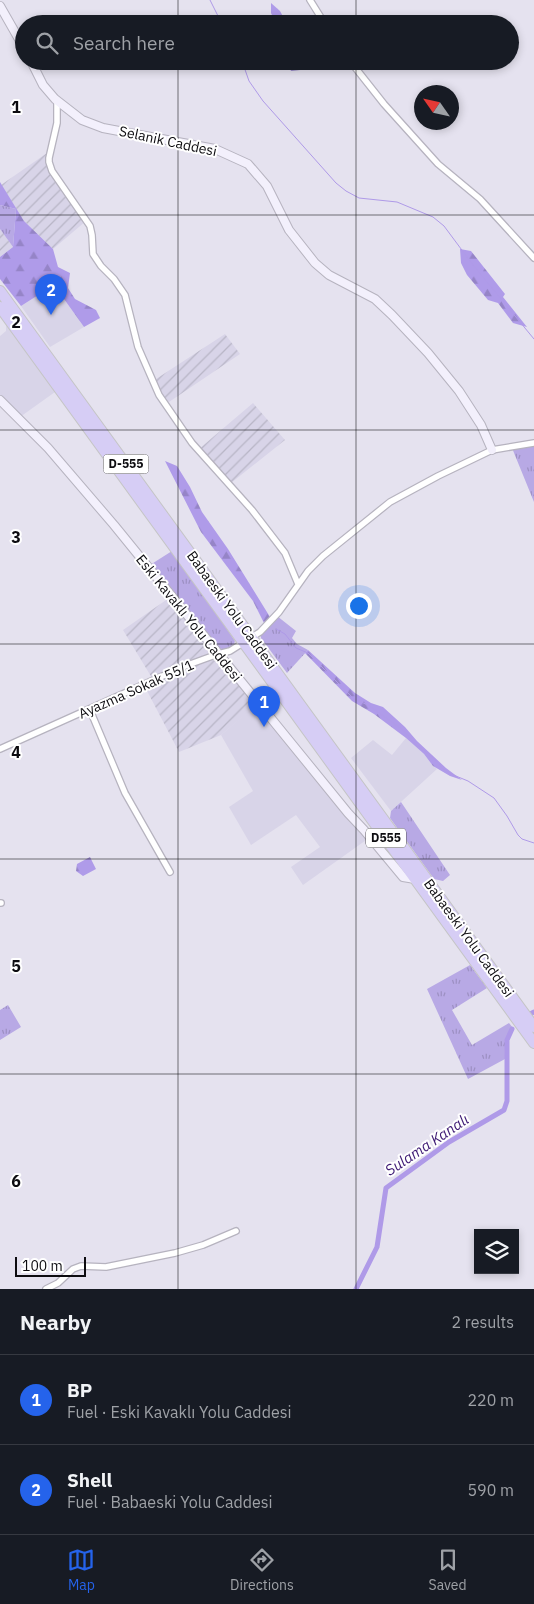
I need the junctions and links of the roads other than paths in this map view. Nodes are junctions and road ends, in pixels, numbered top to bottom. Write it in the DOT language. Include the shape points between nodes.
graph roads {
  1 [pos="310,0"];
  2 [pos="0,6"];
  3 [pos="319,15"];
  4 [pos="15,32"];
  5 [pos="36,70"];
  6 [pos="357,70"];
  7 [pos="57,102"];
  8 [pos="534,258"];
  9 [pos="0,291"];
  10 [pos="0,307"];
  11 [pos="0,400"];
  12 [pos="534,443"];
  13 [pos="492,450"];
  14 [pos="298,584"];
  15 [pos="248,640"];
  16 [pos="218,654"];
  17 [pos="90,710"];
  18 [pos="0,749"];
  19 [pos="170,872"];
  20 [pos="415,879"];
  21 [pos="532,1030"];
  22 [pos="534,1043"];
  23 [pos="236,1232"];
  24 [pos="46,1289"];
  1 -- 3 [label="street"];
  2 -- 4 [label="street"];
  5 -- 7 [label="street, Selanik Caddesi"];
  6 -- 8 [label="street" via="438,164 480,198"];
  7 -- 13 [label="street, Selanik Caddesi" via="82,120 103,128 215,149 248,164 267,186 289,230 315,263 329,275 375,299 428,353 459,391"];
  7 -- 14 [label="street" via="57,123 48,162 90,226 95,258 125,295 138,347 157,393 192,443 252,510 285,553"];
  9 -- 15 [label="highway, Babaeski Yolu Caddesi / D-555"];
  10 -- 15 [label="highway, Babaeski Yolu Caddesi / D-555"];
  11 -- 16 [label="street, Eski Kavaklı Yolu Caddesi" via="48,448"];
  12 -- 13 [label="street, Ayazma Sokak 55/1"];
  13 -- 14 [label="street, Ayazma Sokak 55/1" via="390,502 323,556"];
  14 -- 15 [label="street, Ayazma Sokak 55/1" via="279,612"];
  15 -- 16 [label="street, Ayazma Sokak 55/1"];
  15 -- 20 [label="highway, Babaeski Yolu Caddesi / D555"];
  15 -- 21 [label="highway, Babaeski Yolu Caddesi / D555"];
  16 -- 17 [label="street, Ayazma Sokak 55/1" via="184,666"];
  16 -- 20 [label="street, Eski Kavaklı Yolu Caddesi" via="403,877"];
  17 -- 18 [label="street, Ayazma Sokak 55/1"];
  17 -- 19 [label="street" via="125,794"];
  20 -- 21 [label="highway, Babaeski Yolu Caddesi / D555"];
  21 -- 22 [label="highway, Babaeski Yolu Caddesi / D555"];
  23 -- 24 [label="street" via="182,1251 118,1265 81,1266"];
}
